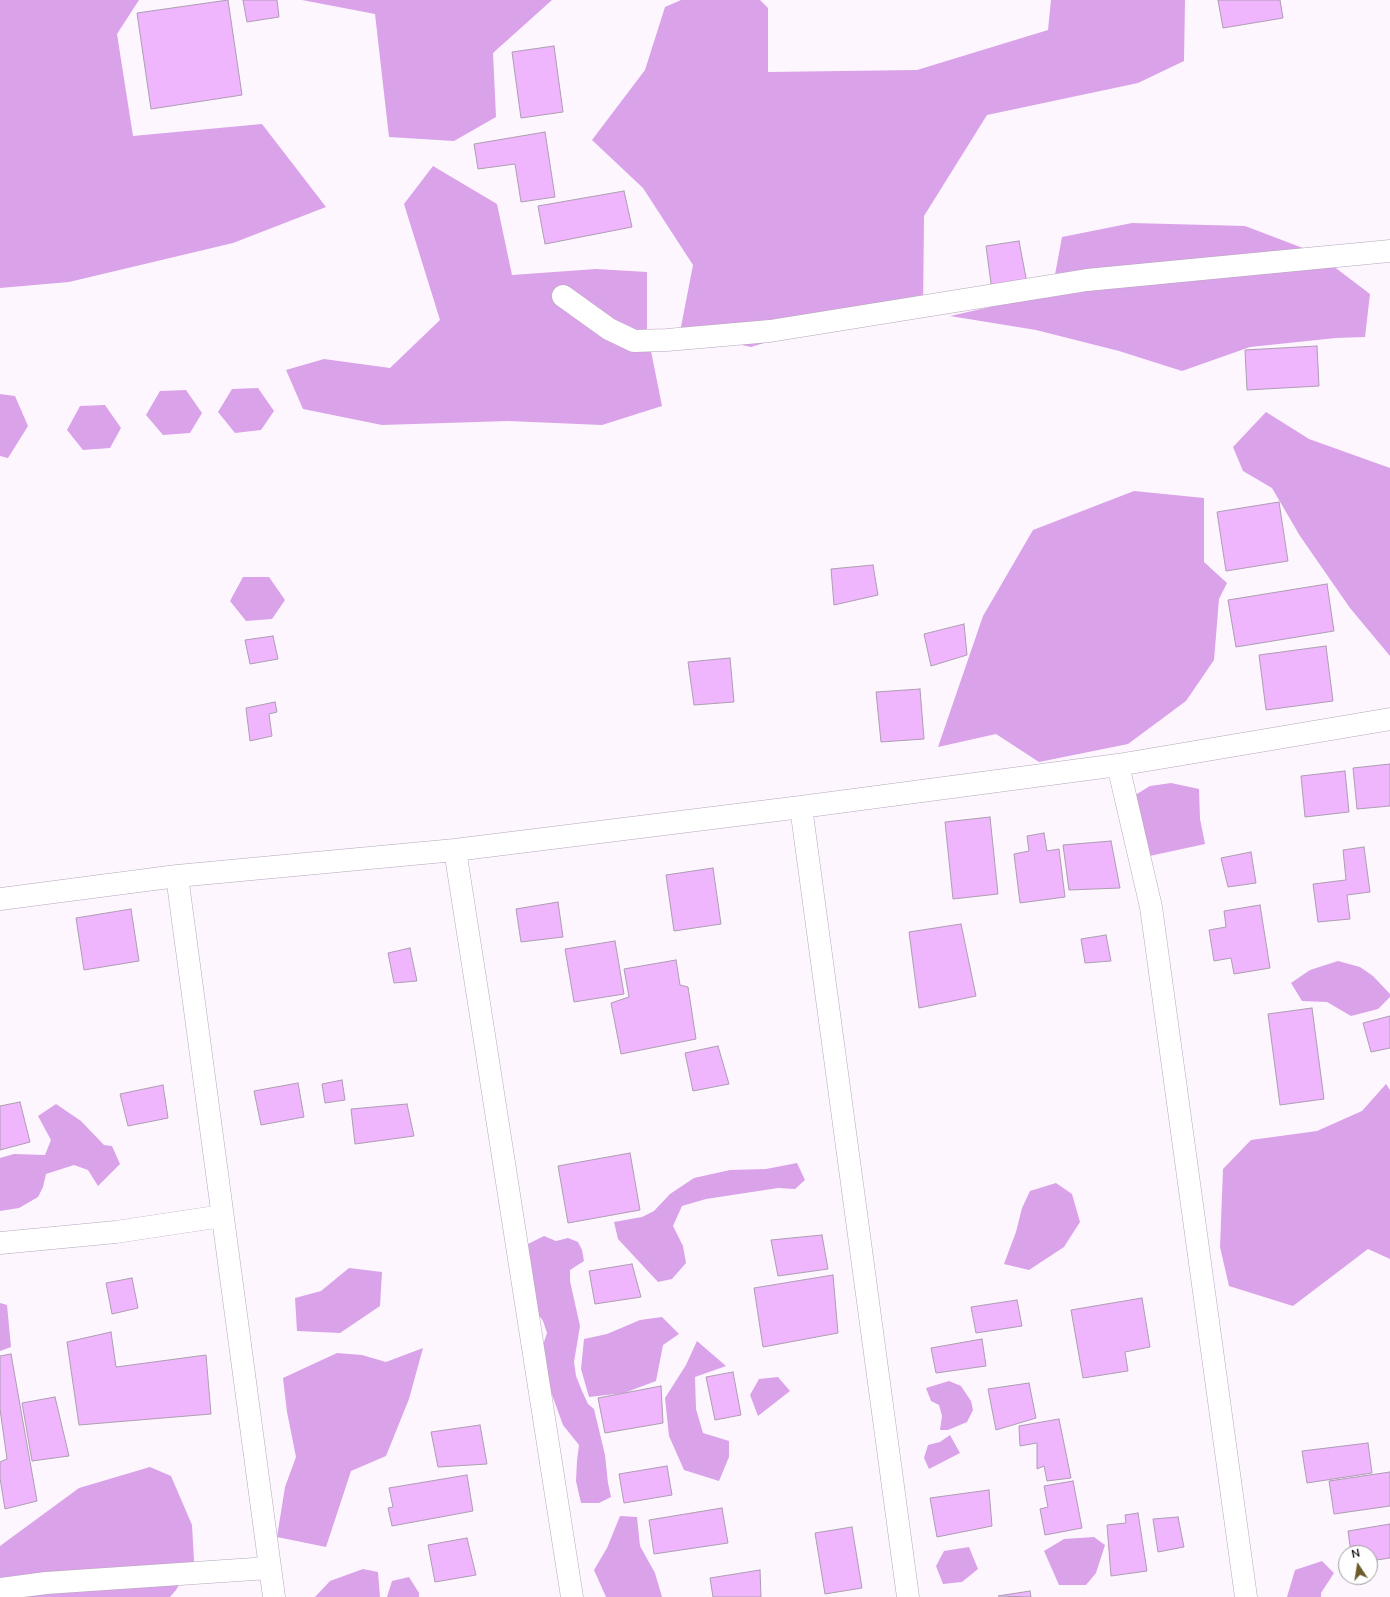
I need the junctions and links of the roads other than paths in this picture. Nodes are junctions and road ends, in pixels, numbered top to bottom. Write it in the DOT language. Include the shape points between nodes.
graph roads {
  1 [pos="1390,251"];
  2 [pos="563,296"];
  3 [pos="1390,719"];
  4 [pos="1118,765"];
  5 [pos="801,807"];
  6 [pos="455,850"];
  7 [pos="177,876"];
  8 [pos="0,899"];
  9 [pos="222,1216"];
  10 [pos="0,1243"];
  11 [pos="269,1568"];
  12 [pos="0,1589"];
  13 [pos="274,1597"];
  14 [pos="572,1597"];
  15 [pos="908,1597"];
  16 [pos="1246,1597"];
  1 -- 2 [label="street" via="1087,280 770,331 667,340 634,341 609,329"];
  3 -- 4 [label="street"];
  4 -- 5 [label="street"];
  4 -- 16 [label="street" via="1151,907"];
  5 -- 6 [label="street"];
  5 -- 15 [label="street"];
  6 -- 7 [label="street"];
  6 -- 14 [label="street"];
  7 -- 8 [label="street"];
  7 -- 9 [label="street"];
  9 -- 10 [label="street" via="116,1232"];
  9 -- 11 [label="street"];
  11 -- 12 [label="street" via="46,1583"];
  11 -- 13 [label="street"];
}
